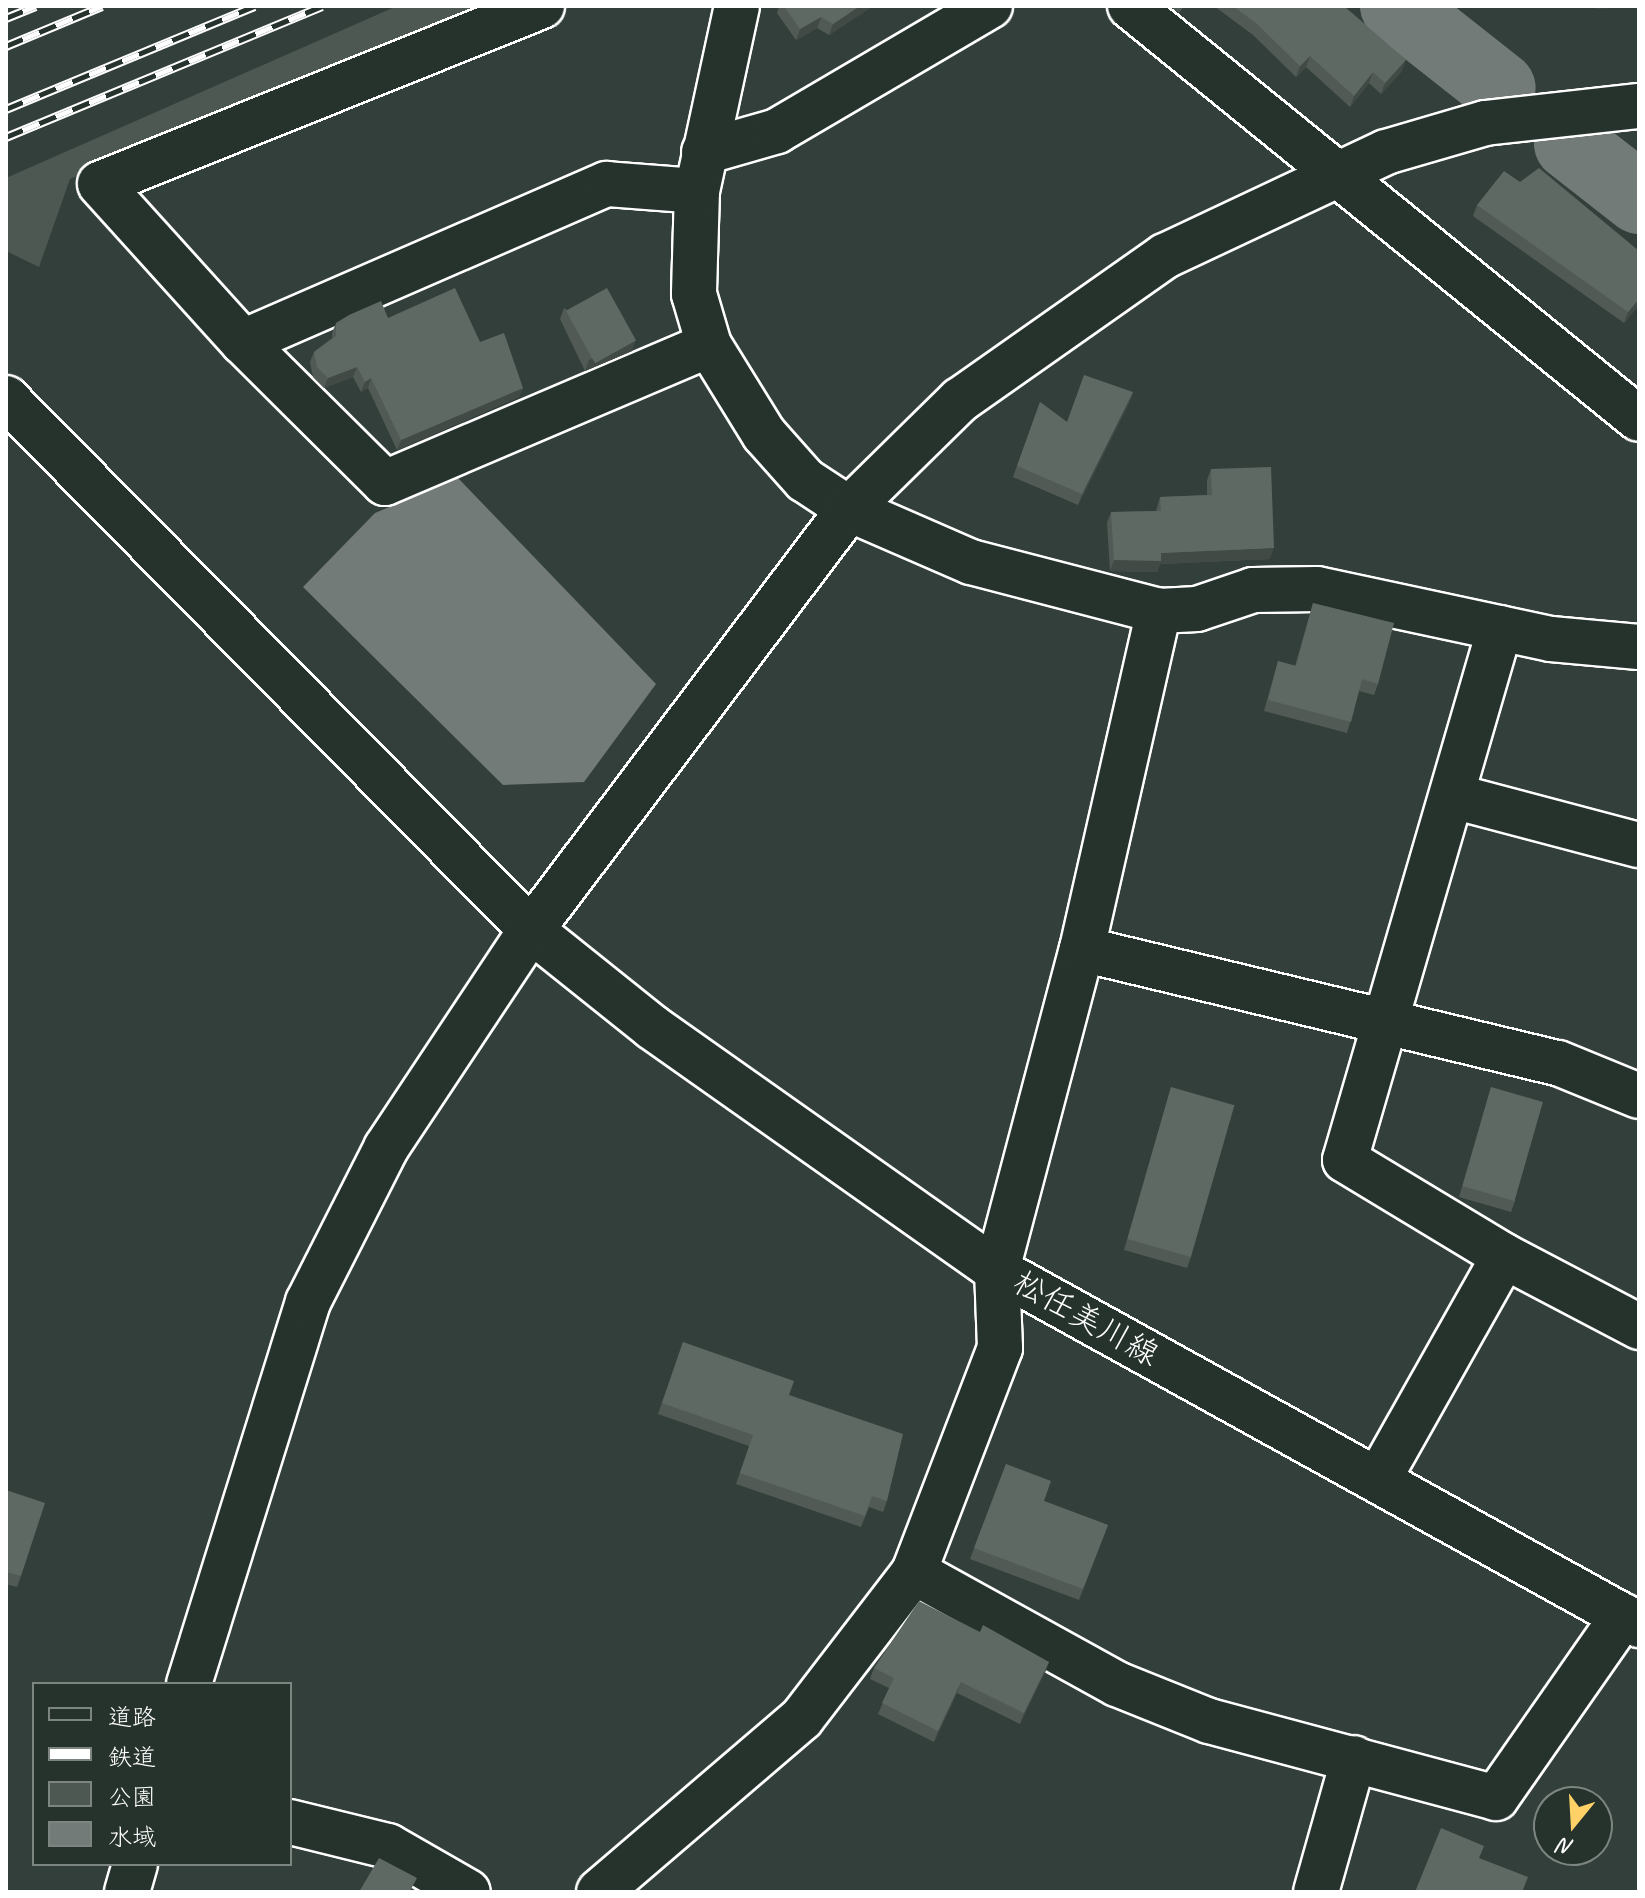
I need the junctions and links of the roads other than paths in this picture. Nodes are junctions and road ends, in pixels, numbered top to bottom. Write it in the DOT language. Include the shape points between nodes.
graph roads {
  1 [pos="542,6"];
  2 [pos="737,6"];
  3 [pos="990,6"];
  4 [pos="1130,6"];
  5 [pos="1639,106"];
  6 [pos="700,171"];
  7 [pos="1336,175"];
  8 [pos="243,342"];
  9 [pos="709,345"];
  10 [pos="6,398"];
  11 [pos="1639,419"];
  12 [pos="849,509"];
  13 [pos="1159,611"];
  14 [pos="1500,628"];
  15 [pos="1639,647"];
  16 [pos="1453,796"];
  17 [pos="1639,845"];
  18 [pos="531,930"];
  19 [pos="1082,949"];
  20 [pos="1384,1025"];
  21 [pos="1639,1096"];
  22 [pos="1504,1256"];
  23 [pos="997,1270"];
  24 [pos="1639,1327"];
  25 [pos="1378,1480"];
  26 [pos="914,1572"];
  27 [pos="1631,1621"];
  28 [pos="190,1682"];
  29 [pos="1354,1758"];
  30 [pos="292,1822"];
  31 [pos="134,1866"];
  32 [pos="127,1892"];
  33 [pos="468,1892"];
  34 [pos="599,1892"];
  35 [pos="1316,1892"];
  1 -- 8 [label="street" via="100,184"];
  2 -- 6 [label="street"];
  3 -- 6 [label="street"];
  4 -- 7 [label="street"];
  5 -- 7 [label="street" via="1485,123 1386,152"];
  6 -- 8 [label="street" via="607,184"];
  6 -- 9 [label="street" via="694,294"];
  7 -- 11 [label="street"];
  7 -- 12 [label="street" via="1165,256 960,400"];
  8 -- 9 [label="street" via="385,483"];
  9 -- 12 [label="street" via="764,434 805,480"];
  10 -- 18 [label="street"];
  12 -- 13 [label="street" via="971,562"];
  12 -- 18 [label="street"];
  13 -- 14 [label="street" via="1197,609 1253,590 1317,589"];
  13 -- 19 [label="street"];
  14 -- 15 [label="street"];
  14 -- 16 [label="street"];
  16 -- 17 [label="street"];
  16 -- 20 [label="street"];
  18 -- 23 [label="street" via="652,1027"];
  18 -- 28 [label="street" via="386,1148 308,1302"];
  19 -- 20 [label="street"];
  19 -- 23 [label="street"];
  20 -- 21 [label="street" via="1558,1063"];
  20 -- 22 [label="street" via="1345,1160"];
  22 -- 24 [label="street"];
  22 -- 25 [label="street"];
  23 -- 25 [label="street, 松任美川線"];
  23 -- 26 [label="street, 松任美川線" via="1000,1348"];
  25 -- 27 [label="street, 松任美川線"];
  26 -- 29 [label="street" via="1117,1684 1209,1721"];
  26 -- 34 [label="street, 松任美川線" via="802,1718"];
  27 -- 29 [label="street" via="1496,1798"];
  29 -- 35 [label="street"];
  30 -- 33 [label="street" via="388,1846"];
  31 -- 32 [label="street"];
}
